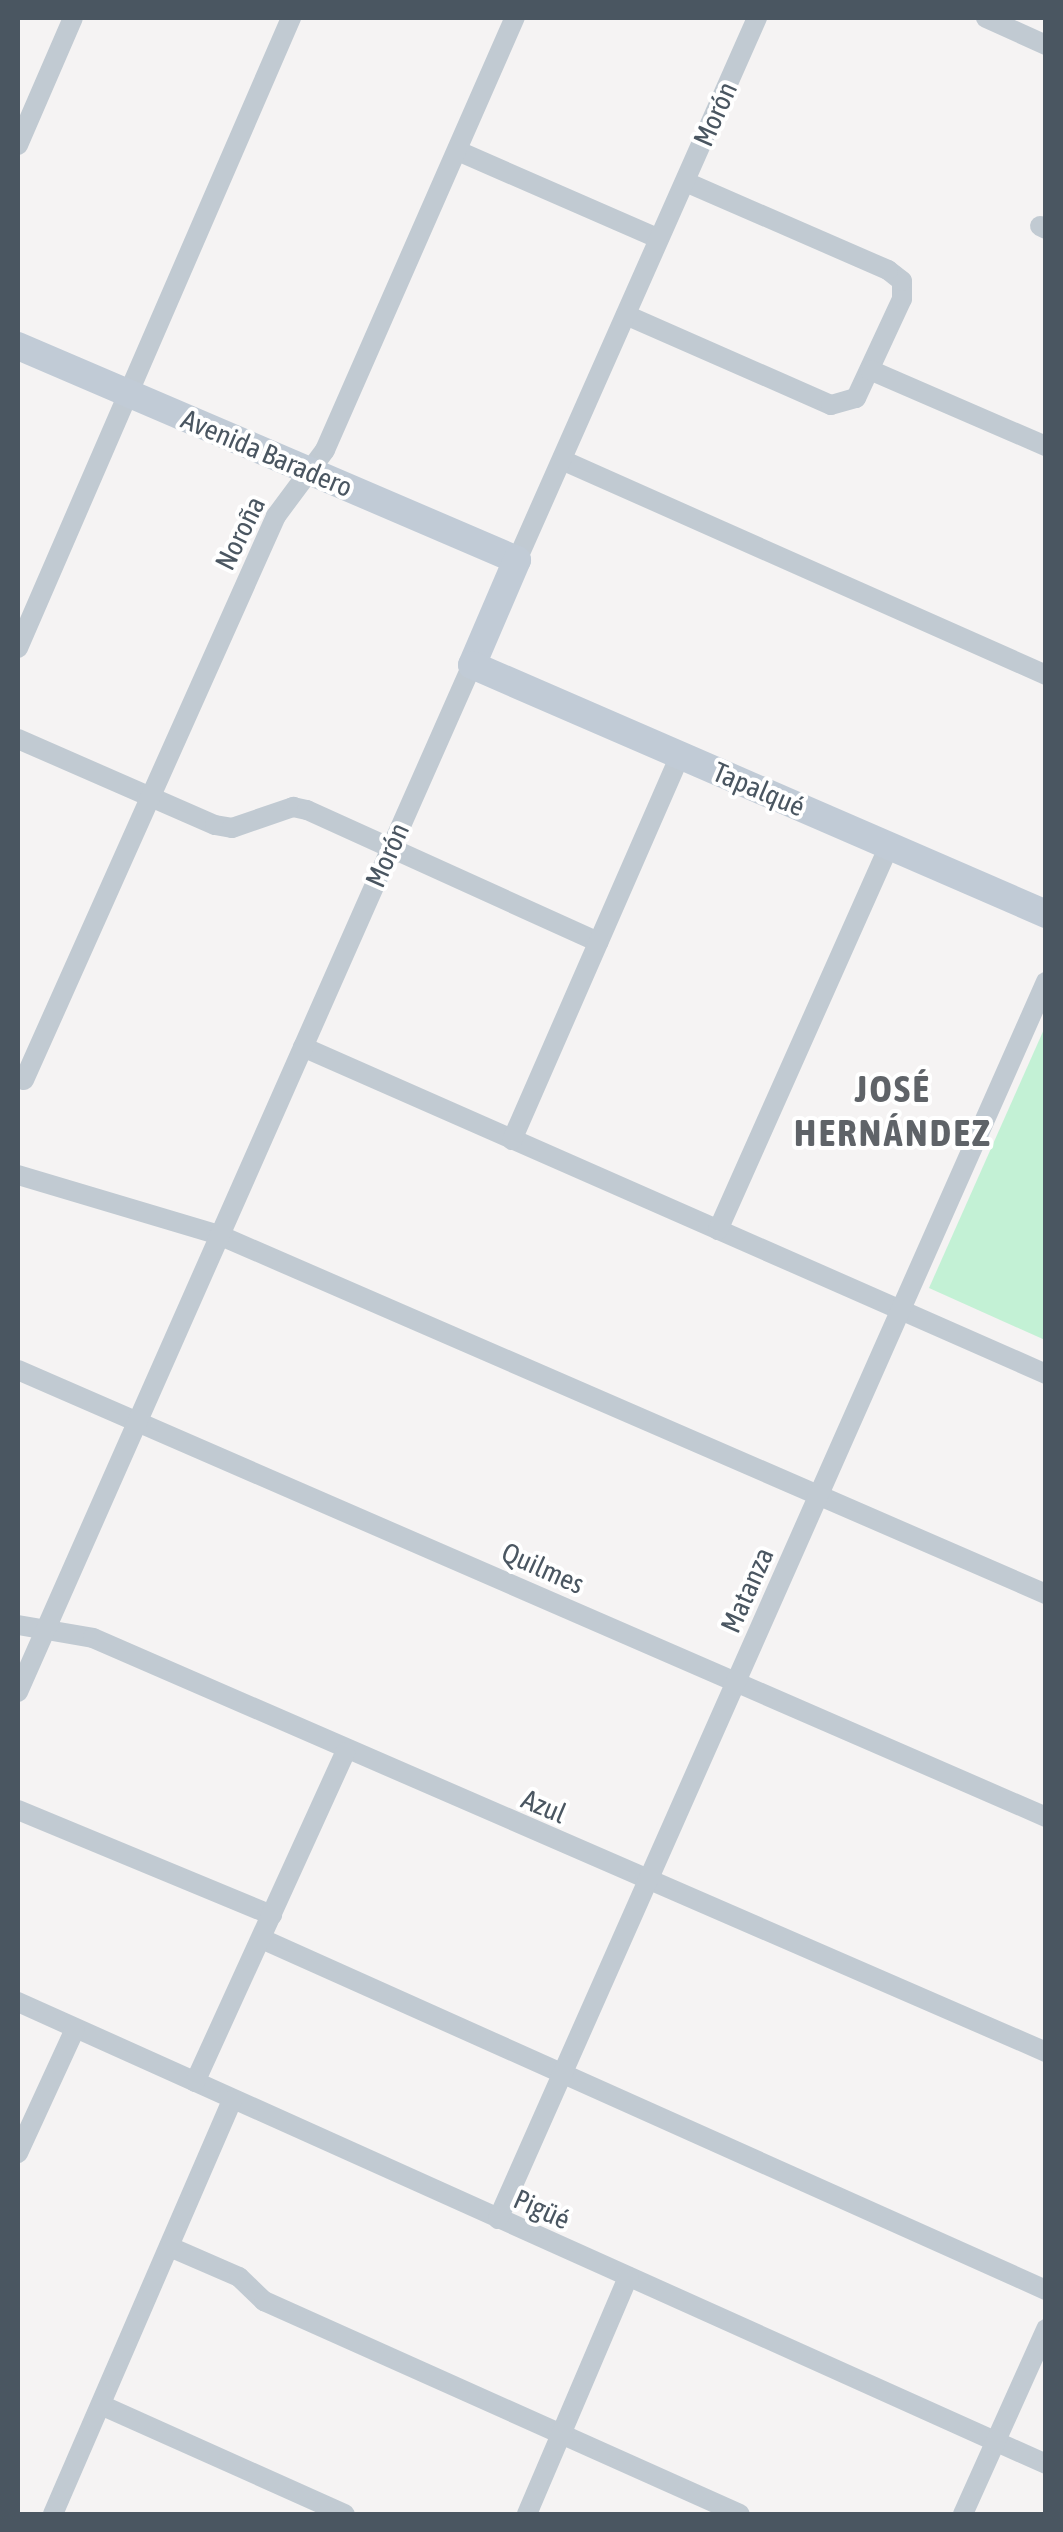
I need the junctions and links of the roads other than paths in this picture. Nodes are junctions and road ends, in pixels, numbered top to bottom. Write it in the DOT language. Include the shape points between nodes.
graph roads {
  1 [pos="73,18"];
  2 [pos="292,18"];
  3 [pos="516,18"];
  4 [pos="757,18"];
  5 [pos="986,18"];
  6 [pos="1046,45"];
  7 [pos="18,145"];
  8 [pos="458,150"];
  9 [pos="686,182"];
  10 [pos="659,239"];
  11 [pos="626,315"];
  12 [pos="18,346"];
  13 [pos="870,370"];
  14 [pos="131,394"];
  15 [pos="1046,446"];
  16 [pos="562,460"];
  17 [pos="313,472"];
  18 [pos="517,560"];
  19 [pos="18,648"];
  20 [pos="472,665"];
  21 [pos="1046,675"];
  22 [pos="18,739"];
  23 [pos="680,756"];
  24 [pos="150,797"];
  25 [pos="390,846"];
  26 [pos="888,846"];
  27 [pos="1046,914"];
  28 [pos="598,942"];
  29 [pos="1046,982"];
  30 [pos="303,1048"];
  31 [pos="24,1080"];
  32 [pos="512,1140"];
  33 [pos="18,1175"];
  34 [pos="718,1230"];
  35 [pos="219,1234"];
  36 [pos="901,1311"];
  37 [pos="18,1370"];
  38 [pos="1046,1374"];
  39 [pos="138,1421"];
  40 [pos="819,1496"];
  41 [pos="1046,1594"];
  42 [pos="18,1625"];
  43 [pos="44,1632"];
  44 [pos="736,1682"];
  45 [pos="18,1692"];
  46 [pos="345,1753"];
  47 [pos="18,1810"];
  48 [pos="1046,1817"];
  49 [pos="649,1879"];
  50 [pos="272,1916"];
  51 [pos="262,1939"];
  52 [pos="18,2002"];
  53 [pos="75,2028"];
  54 [pos="1046,2052"];
  55 [pos="562,2076"];
  56 [pos="195,2082"];
  57 [pos="232,2100"];
  58 [pos="18,2153"];
  59 [pos="498,2219"];
  60 [pos="170,2247"];
  61 [pos="628,2277"];
  62 [pos="1046,2290"];
  63 [pos="1046,2329"];
  64 [pos="101,2405"];
  65 [pos="560,2436"];
  66 [pos="996,2443"];
  67 [pos="1046,2464"];
  68 [pos="300,2506"];
  69 [pos="53,2514"];
  70 [pos="346,2514"];
  71 [pos="527,2514"];
  72 [pos="740,2514"];
  73 [pos="962,2514"];
  1 -- 7 [label="street"];
  2 -- 14 [label="street"];
  3 -- 8 [label="street, Noroña"];
  4 -- 9 [label="street, Morón"];
  5 -- 6 [label="street"];
  8 -- 10 [label="street"];
  8 -- 17 [label="street, Noroña"];
  9 -- 10 [label="street, Morón"];
  9 -- 13 [label="street" via="902,282 902,298"];
  10 -- 11 [label="street, Morón"];
  11 -- 13 [label="street" via="831,405 856,398"];
  11 -- 16 [label="street, Morón"];
  12 -- 14 [label="main road, Avenida Baradero"];
  13 -- 15 [label="street"];
  14 -- 17 [label="main road, Avenida Baradero"];
  14 -- 19 [label="street"];
  16 -- 18 [label="street, Morón"];
  16 -- 21 [label="street"];
  17 -- 18 [label="main road, Avenida Baradero"];
  17 -- 24 [label="street, Noroña" via="276,516"];
  18 -- 20 [label="main road, Morón"];
  20 -- 23 [label="main road, Tapalqué"];
  20 -- 25 [label="street, Morón"];
  22 -- 24 [label="street"];
  23 -- 26 [label="main road, Tapalqué"];
  23 -- 28 [label="street"];
  24 -- 25 [label="street" via="232,828 293,807"];
  24 -- 31 [label="street, Noroña"];
  25 -- 28 [label="street"];
  25 -- 30 [label="street, Morón"];
  26 -- 27 [label="main road, Tapalqué"];
  26 -- 34 [label="street"];
  28 -- 32 [label="street"];
  29 -- 36 [label="street, Matanza"];
  30 -- 32 [label="street"];
  30 -- 35 [label="street, Morón"];
  32 -- 34 [label="street"];
  33 -- 35 [label="street"];
  34 -- 36 [label="street"];
  35 -- 39 [label="street, Morón"];
  35 -- 40 [label="street"];
  36 -- 38 [label="street"];
  36 -- 40 [label="street, Matanza"];
  37 -- 39 [label="street, Quilmes"];
  39 -- 43 [label="street, Morón"];
  39 -- 44 [label="street, Quilmes"];
  40 -- 41 [label="street"];
  40 -- 44 [label="street, Matanza"];
  42 -- 43 [label="street, Azul"];
  43 -- 45 [label="street, Morón"];
  43 -- 46 [label="street, Azul" via="92,1638"];
  44 -- 48 [label="street, Quilmes"];
  44 -- 49 [label="street, Matanza"];
  46 -- 49 [label="street, Azul"];
  46 -- 50 [label="street"];
  47 -- 50 [label="street"];
  49 -- 54 [label="street, Azul"];
  49 -- 55 [label="street, Matanza"];
  50 -- 51 [label="street"];
  51 -- 55 [label="street"];
  51 -- 56 [label="street"];
  52 -- 53 [label="street, Pigüé"];
  53 -- 56 [label="street, Pigüé"];
  53 -- 58 [label="street"];
  55 -- 59 [label="street, Matanza"];
  55 -- 62 [label="street"];
  56 -- 57 [label="street, Pigüé"];
  57 -- 59 [label="street, Pigüé"];
  57 -- 60 [label="street"];
  59 -- 61 [label="street, Pigüé"];
  60 -- 64 [label="street"];
  60 -- 65 [label="street" via="239,2278 264,2301"];
  61 -- 65 [label="street"];
  61 -- 66 [label="street, Pigüé"];
  63 -- 66 [label="street"];
  64 -- 68 [label="street"];
  64 -- 69 [label="street"];
  65 -- 71 [label="street"];
  65 -- 72 [label="street"];
  66 -- 67 [label="street, Pigüé"];
  66 -- 73 [label="street"];
  68 -- 70 [label="street"];
}
